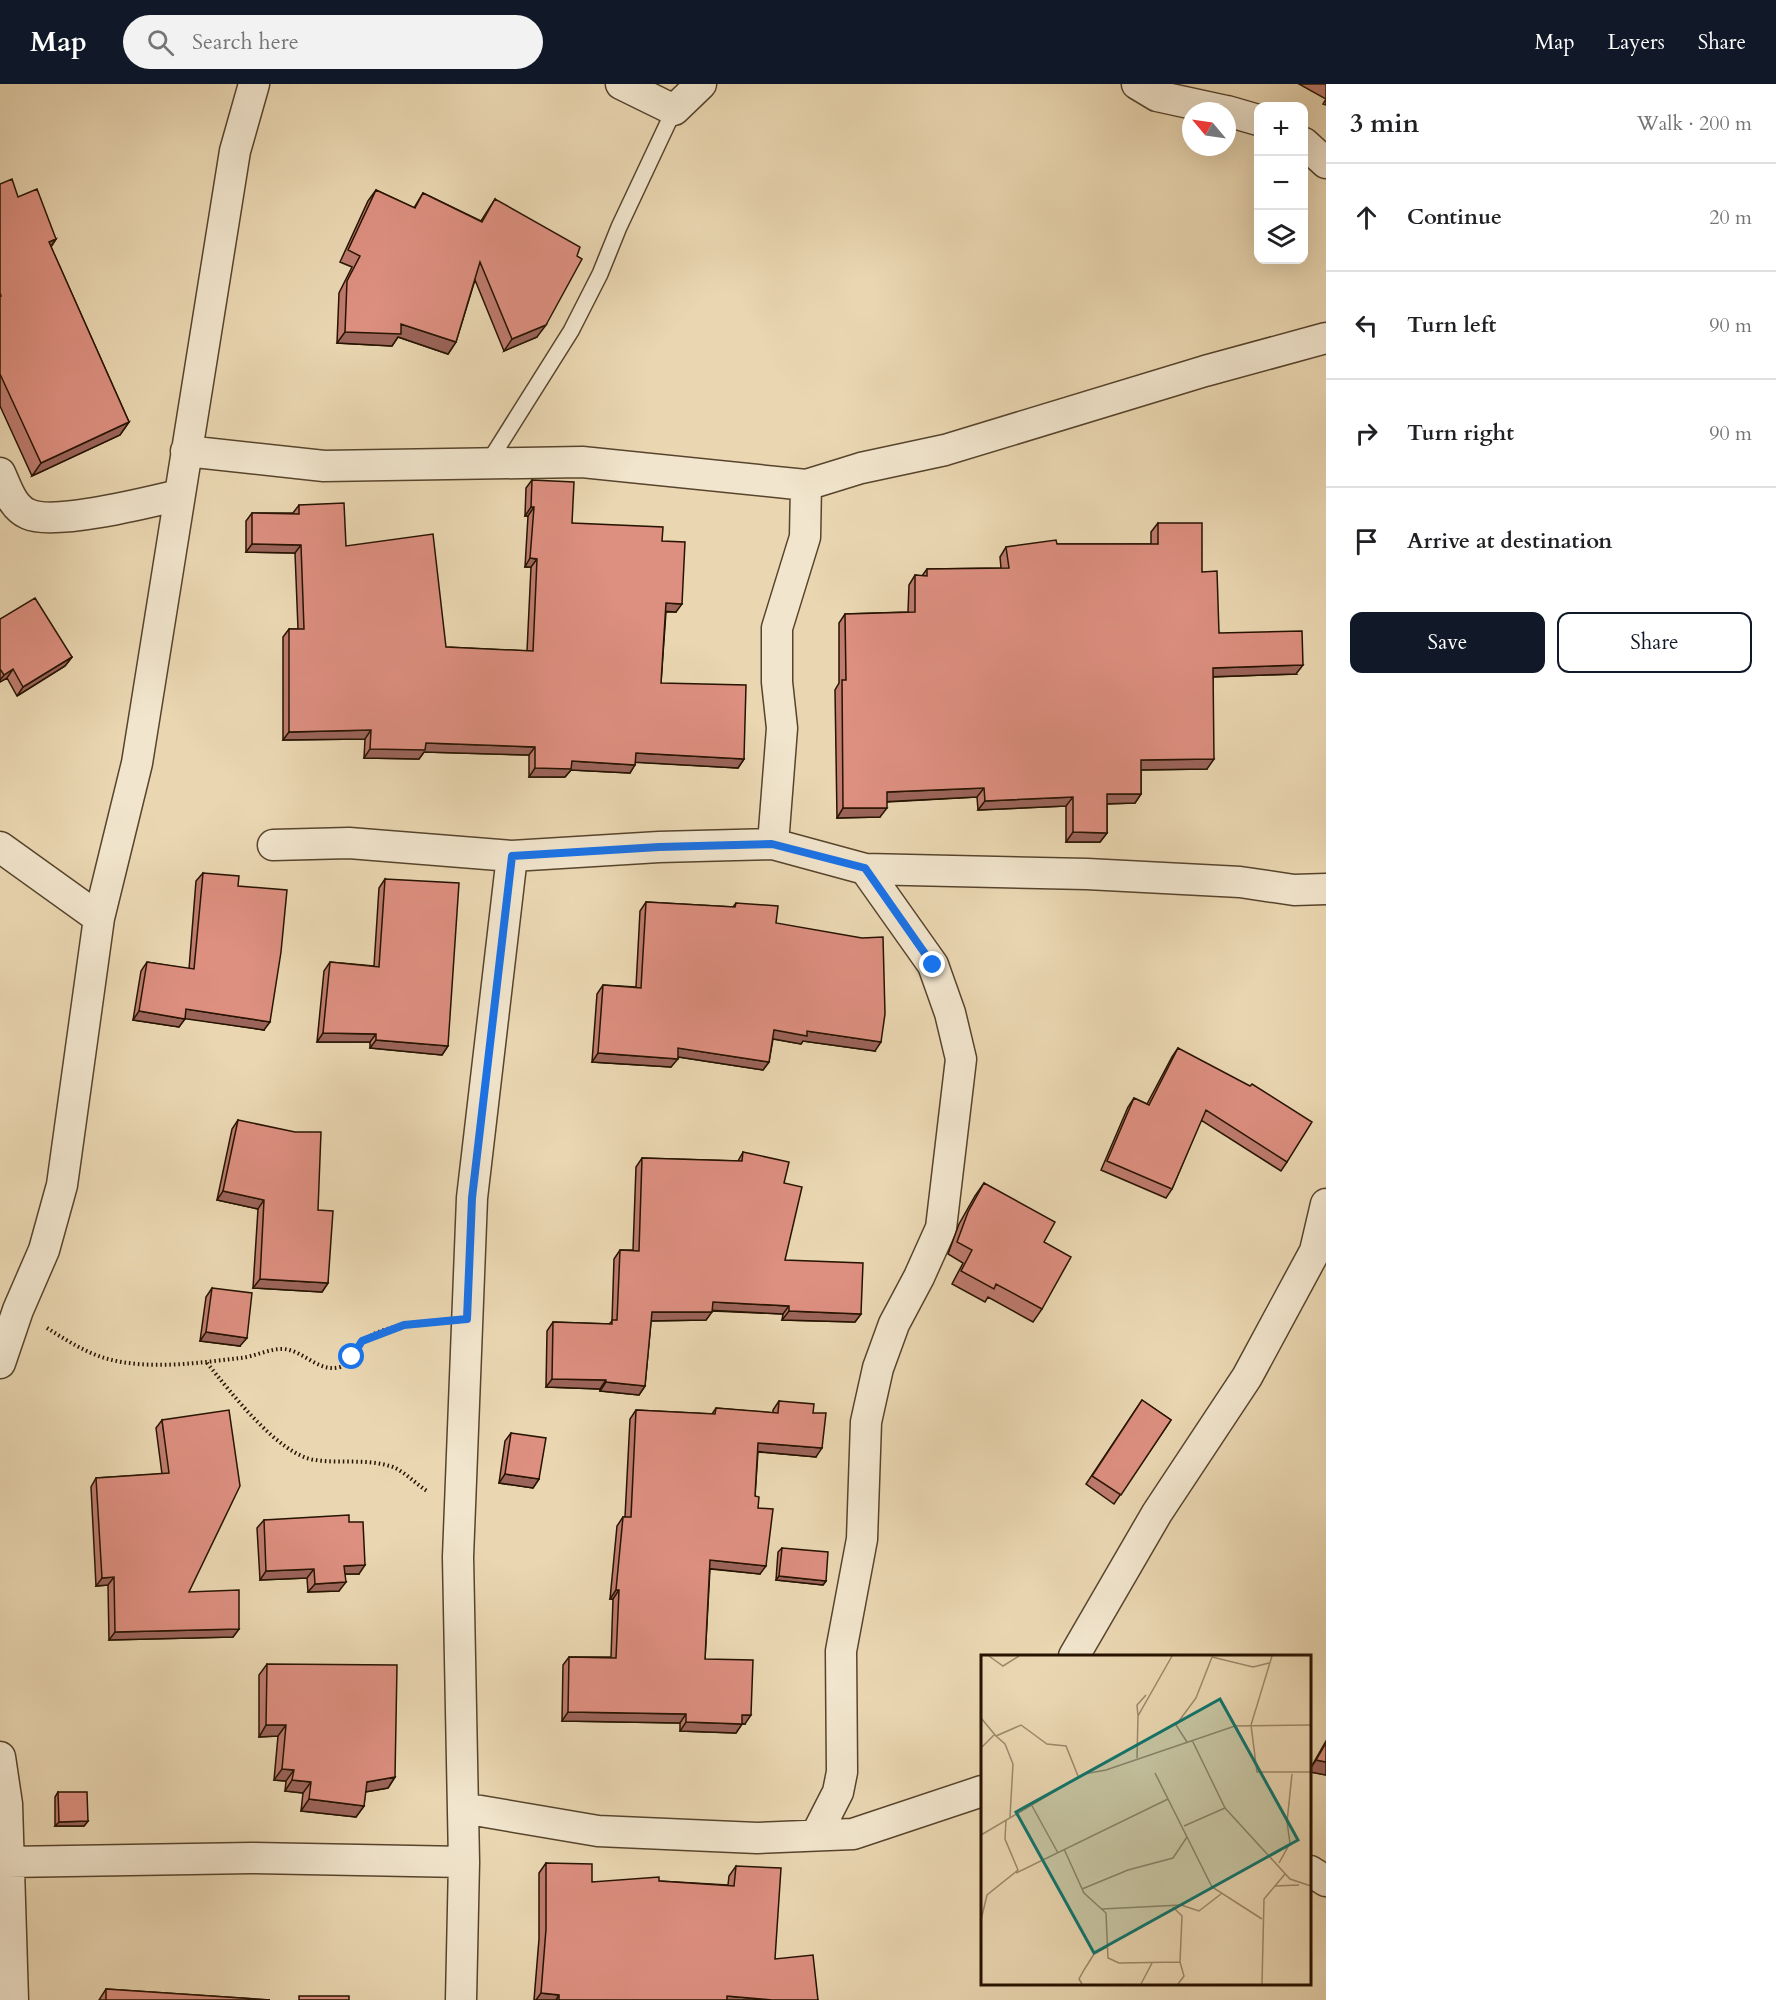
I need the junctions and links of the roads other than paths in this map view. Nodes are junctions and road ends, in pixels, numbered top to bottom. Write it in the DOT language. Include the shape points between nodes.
graph roads {
  1 [pos="254,84"];
  2 [pos="621,84"];
  3 [pos="701,84"];
  4 [pos="1137,84"];
  5 [pos="1185,102"];
  6 [pos="674,110"];
  7 [pos="1236,114"];
  8 [pos="1254,119"];
  9 [pos="1308,147"];
  10 [pos="1326,163"];
  11 [pos="1326,338"];
  12 [pos="186,451"];
  13 [pos="488,463"];
  14 [pos="0,473"];
  15 [pos="806,485"];
  16 [pos="179,495"];
  17 [pos="772,844"];
  18 [pos="273,845"];
  19 [pos="0,847"];
  20 [pos="512,856"];
  21 [pos="865,868"];
  22 [pos="1326,889"];
  23 [pos="99,918"];
  24 [pos="1326,1204"];
  25 [pos="1321,1248"];
  26 [pos="0,1363"];
  27 [pos="1075,1655"];
  28 [pos="0,1757"];
  29 [pos="981,1791"];
  30 [pos="463,1808"];
  31 [pos="816,1835"];
  32 [pos="8,1862"];
  33 [pos="464,1862"];
  34 [pos="1311,1872"];
  35 [pos="1326,1881"];
  36 [pos="13,2000"];
  37 [pos="461,2000"];
  1 -- 12 [label="street" via="235,151"];
  2 -- 6 [label="street"];
  3 -- 6 [label="street"];
  4 -- 5 [label="street" via="1157,96"];
  6 -- 13 [label="lane" via="571,331"];
  7 -- 8 [label="street"];
  9 -- 10 [label="street"];
  11 -- 15 [label="street" via="945,450 861,468"];
  12 -- 13 [label="street" via="324,466"];
  12 -- 16 [label="street"];
  13 -- 15 [label="street" via="582,462"];
  14 -- 16 [label="street" via="13,502 29,515 112,512"];
  15 -- 17 [label="street" via="805,537 777,628 782,728"];
  16 -- 23 [label="street" via="137,763"];
  17 -- 20 [label="street"];
  17 -- 21 [label="street"];
  18 -- 20 [label="street" via="349,843"];
  19 -- 23 [label="street"];
  20 -- 30 [label="street" via="472,1198 458,1557"];
  21 -- 22 [label="street" via="1087,874 1240,882 1294,890"];
  21 -- 31 [label="street" via="933,965 961,1059 941,1228 894,1324 878,1368 866,1422 862,1539 842,1651 842,1772 838,1792"];
  23 -- 26 [label="street" via="62,1185 44,1250"];
  24 -- 25 [label="street"];
  25 -- 27 [label="street" via="1246,1377 1157,1513"];
  28 -- 32 [label="street" via="7,1804"];
  29 -- 31 [label="street" via="853,1834"];
  30 -- 31 [label="street" via="598,1831 756,1838"];
  30 -- 33 [label="street"];
  32 -- 33 [label="street" via="252,1858"];
  32 -- 36 [label="street"];
  33 -- 37 [label="street"];
  34 -- 35 [label="street"];
}
